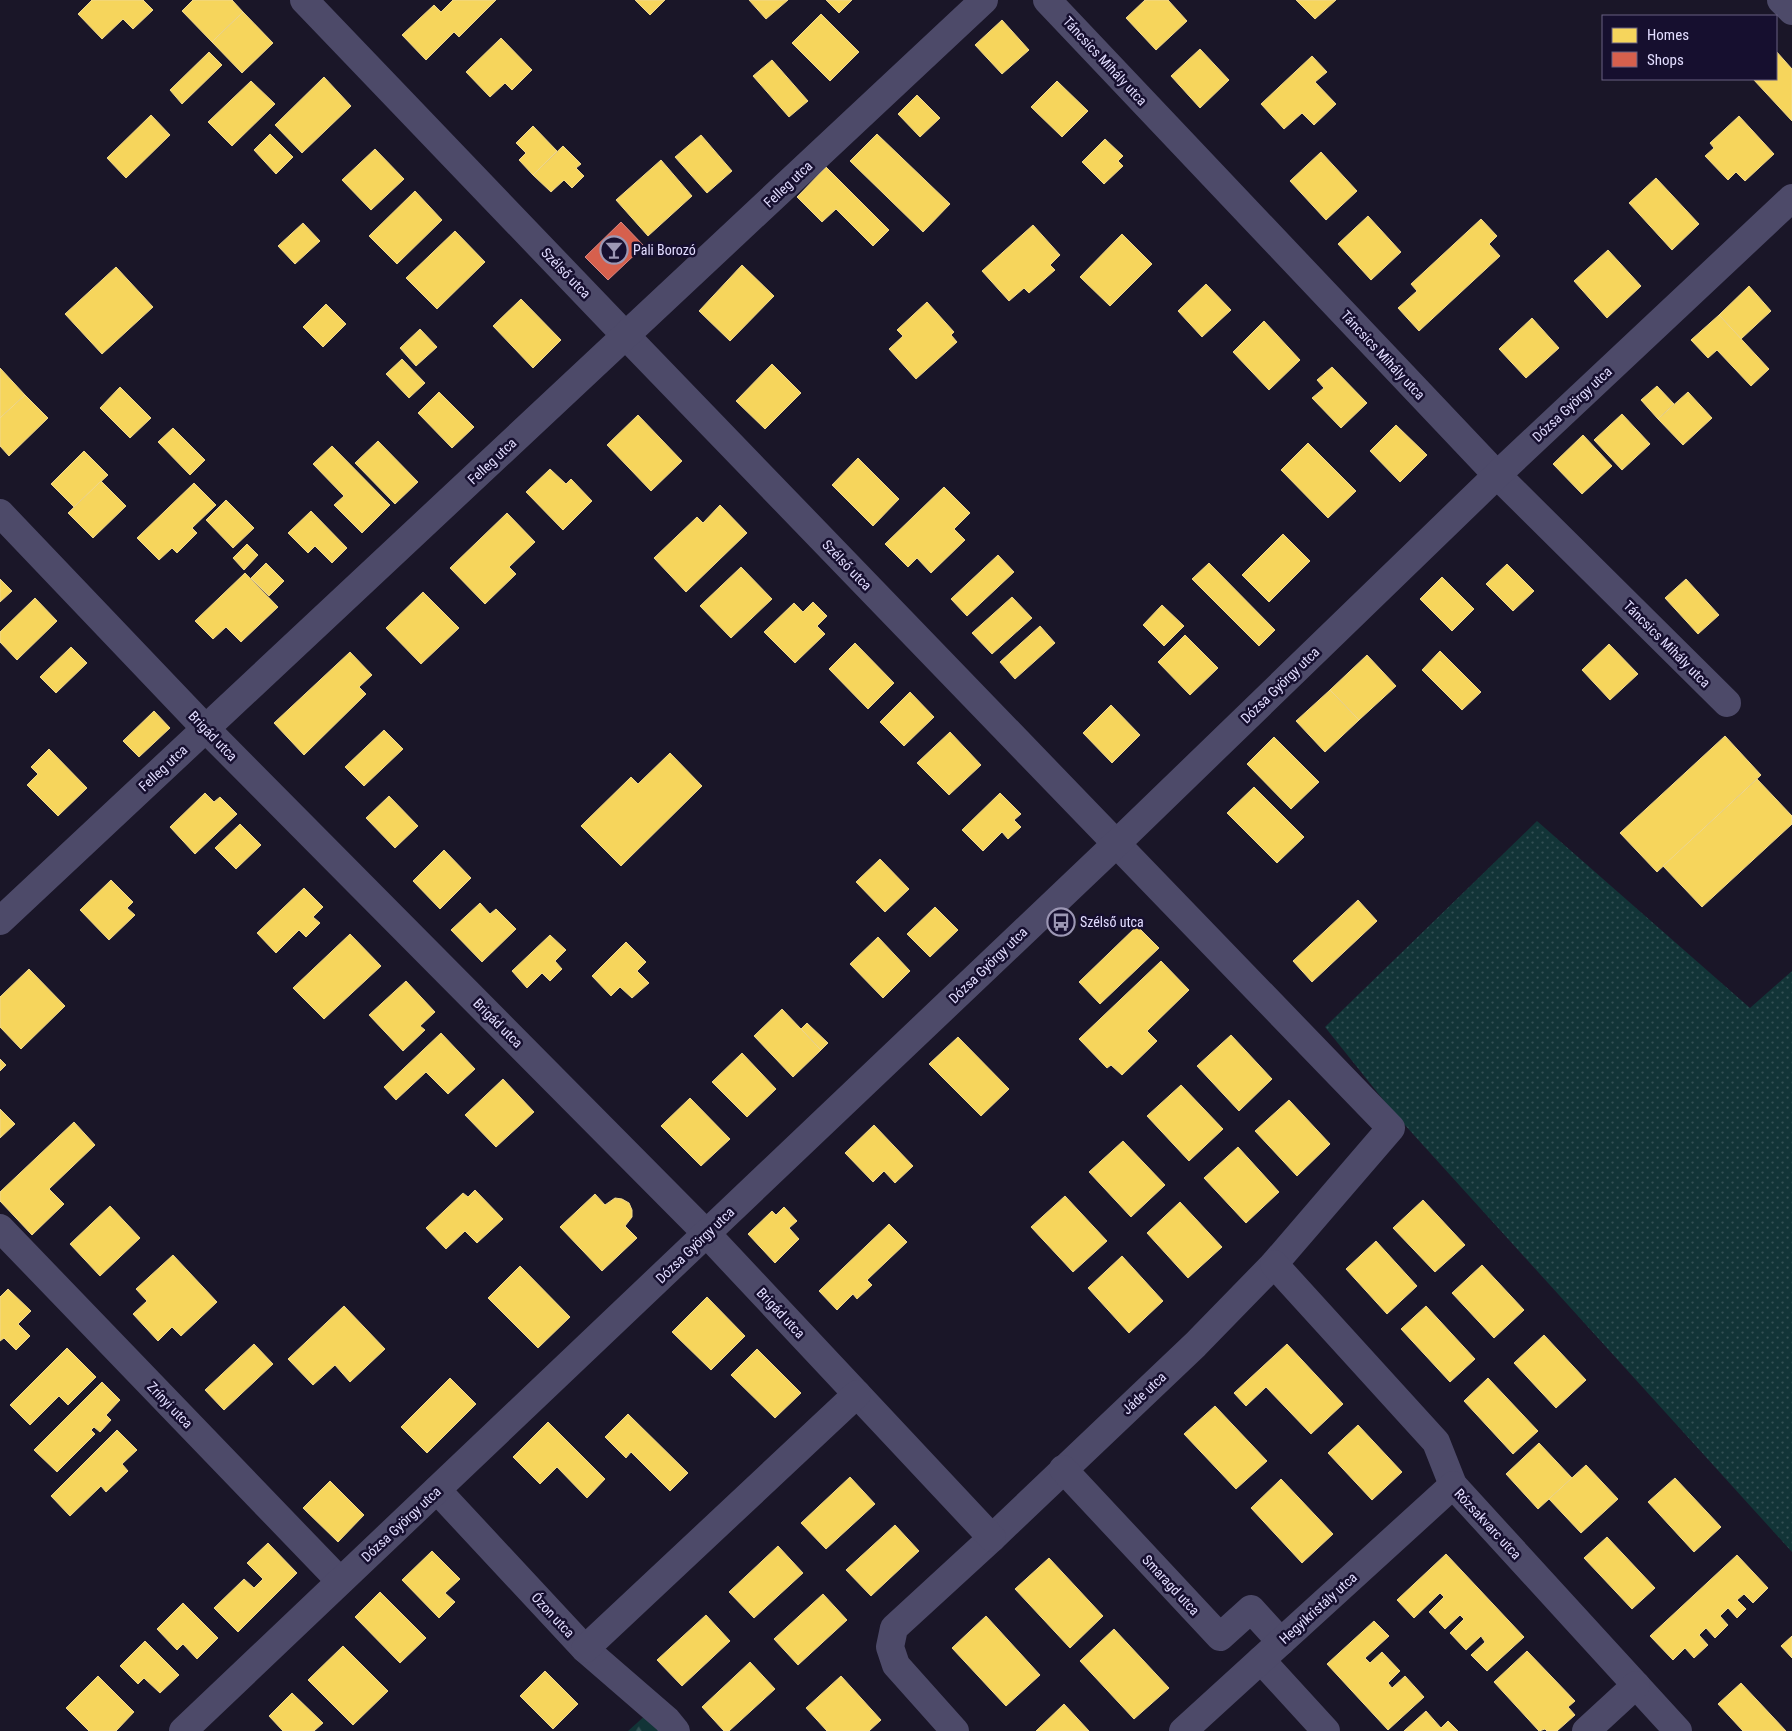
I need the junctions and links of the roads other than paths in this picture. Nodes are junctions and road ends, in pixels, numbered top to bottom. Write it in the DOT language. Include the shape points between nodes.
graph roads {
  1 [pos="304,0"];
  2 [pos="984,0"];
  3 [pos="1047,0"];
  4 [pos="1781,0"];
  5 [pos="1792,11"];
  6 [pos="1792,198"];
  7 [pos="626,336"];
  8 [pos="1497,475"];
  9 [pos="0,513"];
  10 [pos="1727,703"];
  11 [pos="206,729"];
  12 [pos="1116,844"];
  13 [pos="0,921"];
  14 [pos="1391,1128"];
  15 [pos="0,1228"];
  16 [pos="706,1233"];
  17 [pos="1274,1264"];
  18 [pos="857,1394"];
  19 [pos="1063,1469"];
  20 [pos="1453,1485"];
  21 [pos="438,1490"];
  22 [pos="992,1538"];
  23 [pos="340,1581"];
  24 [pos="1281,1642"];
  25 [pos="585,1650"];
  26 [pos="1261,1660"];
  27 [pos="1636,1685"];
  28 [pos="182,1731"];
  29 [pos="676,1731"];
  30 [pos="955,1731"];
  31 [pos="1183,1731"];
  32 [pos="1326,1731"];
  33 [pos="1586,1731"];
  34 [pos="1678,1731"];
  1 -- 7 [label="street, Szélső utca"];
  2 -- 7 [label="street, Felleg utca"];
  3 -- 8 [label="street, Táncsics Mihály utca"];
  4 -- 5 [label="street"];
  6 -- 8 [label="street, Dózsa György utca"];
  7 -- 11 [label="street, Felleg utca"];
  7 -- 12 [label="street, Szélső utca"];
  8 -- 10 [label="street, Táncsics Mihály utca"];
  8 -- 12 [label="street, Dózsa György utca"];
  9 -- 11 [label="street, Brigád utca"];
  11 -- 13 [label="street, Felleg utca"];
  11 -- 16 [label="street, Brigád utca"];
  12 -- 14 [label="street, Szélső utca"];
  12 -- 16 [label="street, Dózsa György utca"];
  14 -- 17 [label="street, Jáde utca"];
  15 -- 23 [label="street, Zrínyi utca"];
  16 -- 18 [label="street, Brigád utca"];
  16 -- 21 [label="street, Dózsa György utca"];
  17 -- 19 [label="street, Jáde utca" via="1195,1345"];
  17 -- 20 [label="street, Rózsakvarc utca" via="1436,1442"];
  18 -- 22 [label="street, Brigád utca"];
  18 -- 25 [label="street"];
  19 -- 22 [label="street, Jáde utca"];
  19 -- 24 [label="street, Smaragd utca" via="1220,1637 1251,1609"];
  20 -- 24 [label="street, Hegyikristály utca"];
  20 -- 27 [label="street, Rózsakvarc utca"];
  21 -- 23 [label="street, Dózsa György utca"];
  21 -- 25 [label="street, Ózon utca"];
  22 -- 30 [label="street, Jáde utca" via="894,1628 890,1647 896,1665"];
  23 -- 28 [label="street, Dózsa György utca"];
  24 -- 26 [label="street, Hegyikristály utca"];
  25 -- 29 [label="street, Ózon utca"];
  26 -- 31 [label="street, Hegyikristály utca"];
  26 -- 32 [label="street"];
  27 -- 33 [label="street"];
  27 -- 34 [label="street, Rózsakvarc utca"];
}
